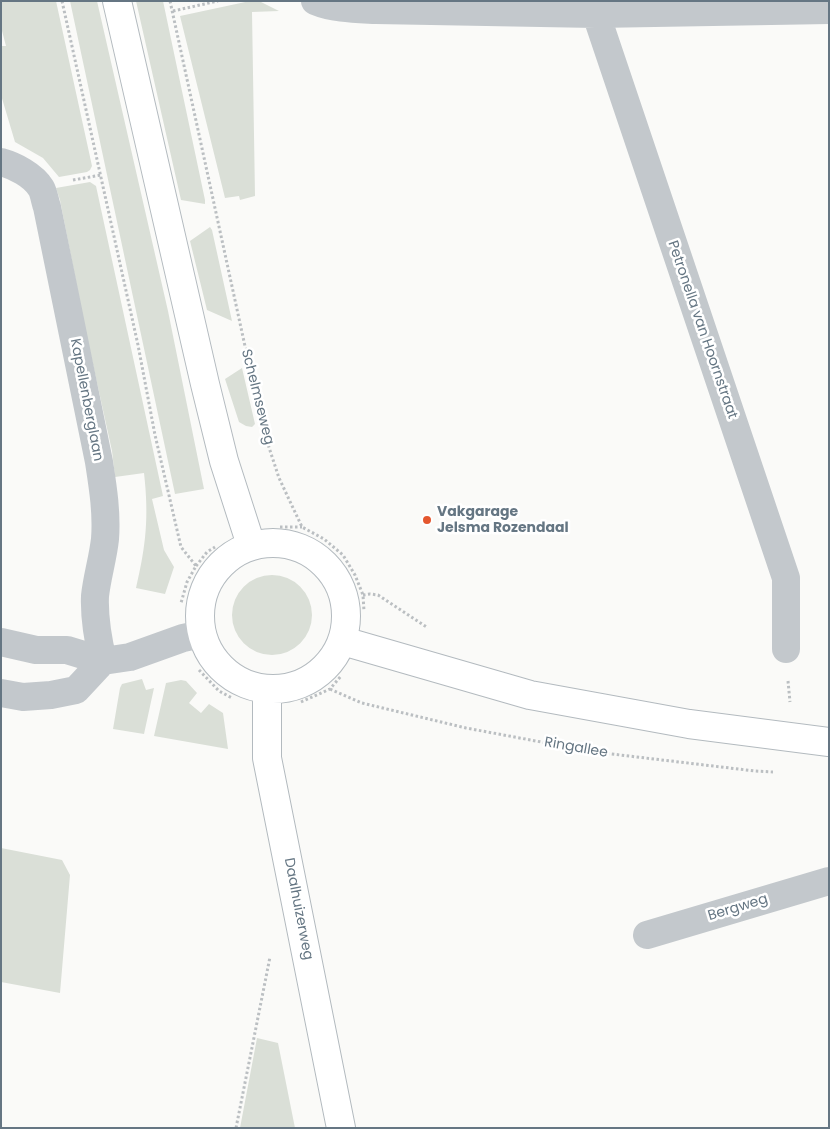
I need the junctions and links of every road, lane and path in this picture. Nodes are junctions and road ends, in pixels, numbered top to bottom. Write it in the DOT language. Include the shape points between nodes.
graph roads {
  1 [pos="62,1"];
  2 [pos="117,1"];
  3 [pos="170,1"];
  4 [pos="218,1"];
  5 [pos="315,1"];
  6 [pos="596,8"];
  7 [pos="829,10"];
  8 [pos="173,12"];
  9 [pos="1,162"];
  10 [pos="172,506"];
  11 [pos="251,545"];
  12 [pos="363,595"];
  13 [pos="410,616"];
  14 [pos="202,634"];
  15 [pos="1,642"];
  16 [pos="352,644"];
  17 [pos="786,649"];
  18 [pos="103,661"];
  19 [pos="330,689"];
  20 [pos="1,693"];
  21 [pos="266,698"];
  22 [pos="829,742"];
  23 [pos="774,772"];
  24 [pos="829,880"];
  25 [pos="302,928"];
  26 [pos="647,935"];
  27 [pos="236,1128"];
  28 [pos="341,1128"];
  1 -- 10 [label="path"];
  2 -- 11 [label="main road" via="205,384 224,461"];
  3 -- 8 [label="path, Schelmseweg"];
  4 -- 8 [label="path"];
  5 -- 6 [label="street" via="376,10"];
  6 -- 7 [label="street"];
  6 -- 17 [label="street, Petronella van Hoornstraat" via="786,578"];
  8 -- 12 [label="path, Schelmseweg" via="263,429 279,478 302,527 343,555"];
  9 -- 18 [label="street, Kapellenberglaan" via="28,175 41,188 47,207 105,504 105,538 95,595 96,634"];
  11 -- 14 [label="main road" via="232,555 215,571 206,586 200,617"];
  11 -- 16 [label="main road" via="277,542 296,546 327,563 345,601"];
  12 -- 13 [label="path" via="378,595"];
  12 -- 16 [label="path, Schelmseweg" via="364,620"];
  14 -- 18 [label="street" via="130,657"];
  14 -- 21 [label="main road" via="212,656 230,676"];
  15 -- 18 [label="street" via="36,650 67,650"];
  16 -- 19 [label="path, Schelmseweg" via="351,664"];
  16 -- 21 [label="main road" via="303,683"];
  16 -- 22 [label="main road" via="530,695 689,724"];
  18 -- 20 [label="street" via="76,690 23,697"];
  19 -- 21 [label="path, Schelmseweg" via="304,702 284,707"];
  19 -- 23 [label="path, Ringallee" via="362,703 456,726 595,752"];
  21 -- 25 [label="main road, Daalhuizerweg" via="267,758"];
  24 -- 26 [label="street, Bergweg"];
  25 -- 27 [label="path" via="274,936"];
  25 -- 28 [label="main road, Daalhuizerweg"];
}
